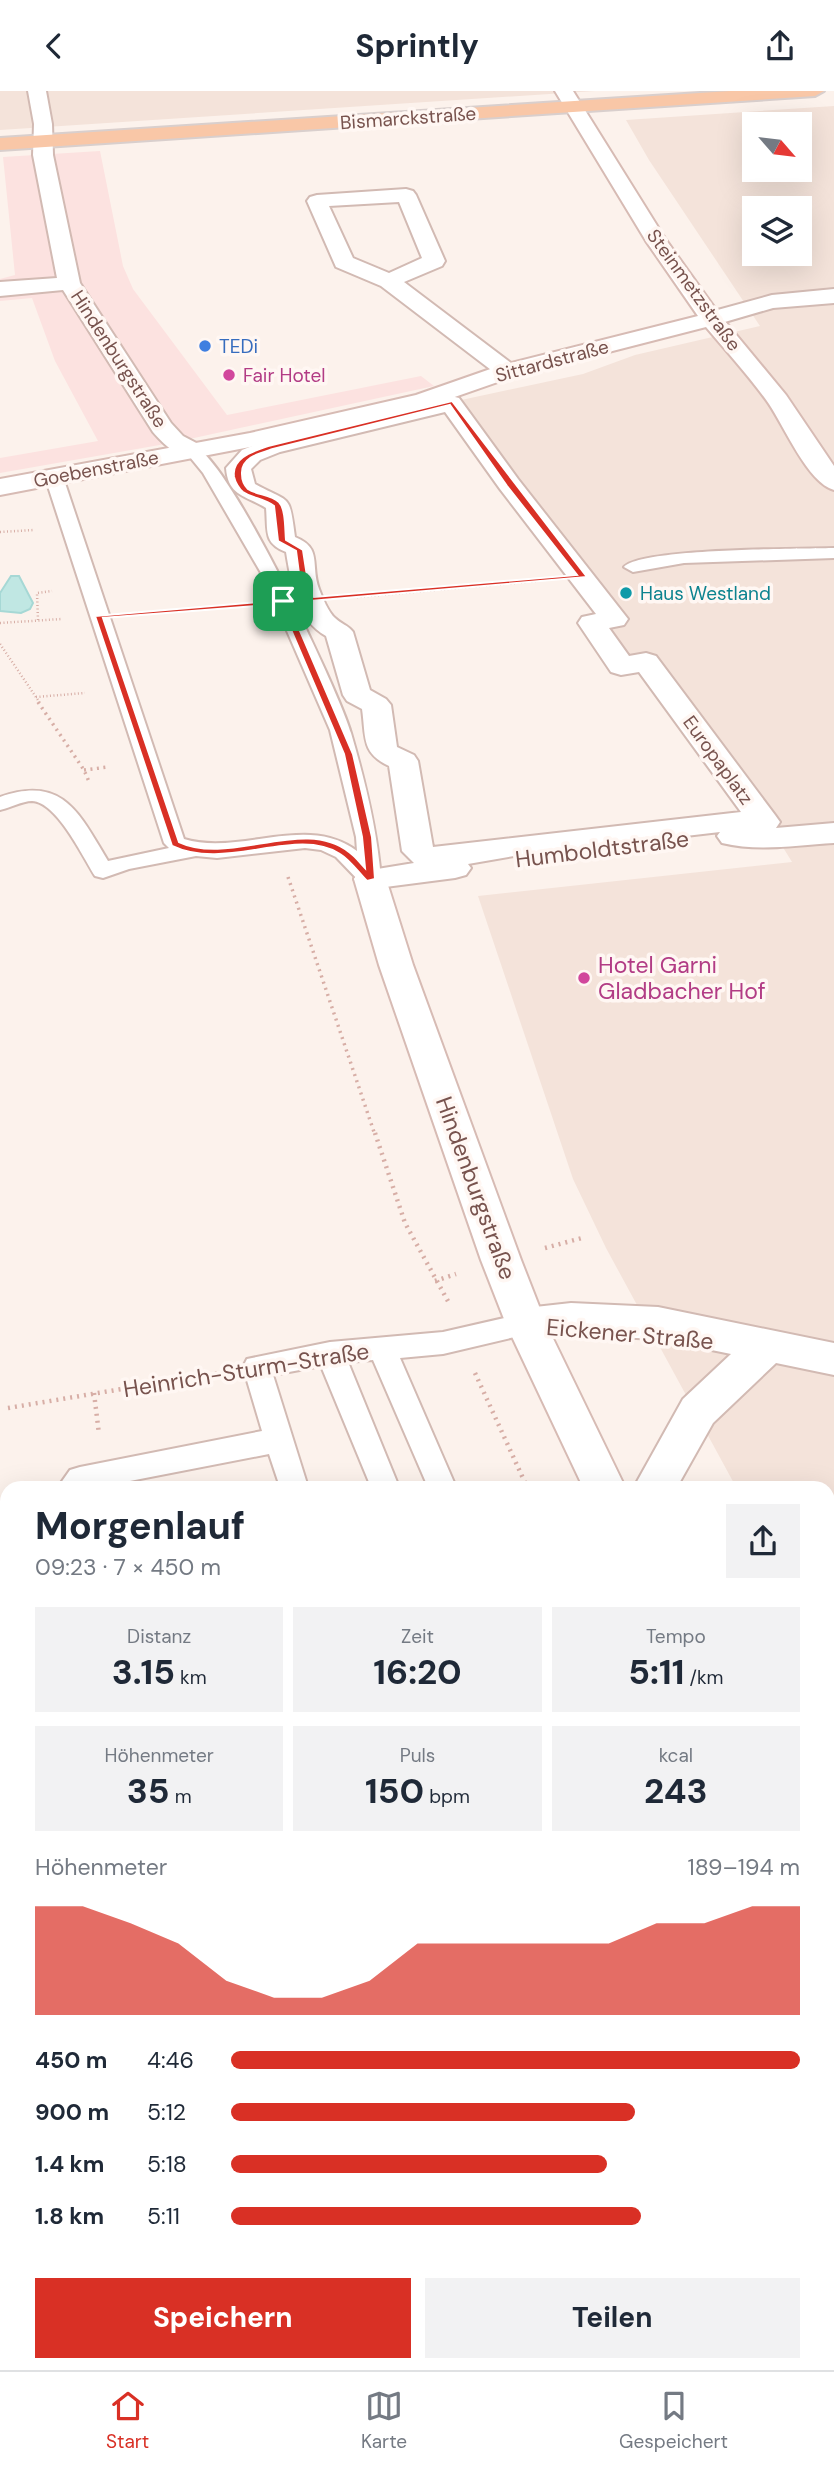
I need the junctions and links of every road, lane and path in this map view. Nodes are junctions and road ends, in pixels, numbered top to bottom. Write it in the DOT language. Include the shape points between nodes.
graph roads {
  1 [pos="37,91"];
  2 [pos="815,91"];
  3 [pos="569,99"];
  4 [pos="43,141"];
  5 [pos="0,144"];
  6 [pos="389,281"];
  7 [pos="69,283"];
  8 [pos="0,289"];
  9 [pos="834,296"];
  10 [pos="712,319"];
  11 [pos="507,371"];
  12 [pos="193,451"];
  13 [pos="54,477"];
  14 [pos="834,482"];
  15 [pos="0,487"];
  16 [pos="34,530"];
  17 [pos="0,532"];
  18 [pos="834,553"];
  19 [pos="633,567"];
  20 [pos="583,577"];
  21 [pos="52,591"];
  22 [pos="283,601"];
  23 [pos="361,606"];
  24 [pos="99,616"];
  25 [pos="38,620"];
  26 [pos="0,622"];
  27 [pos="0,644"];
  28 [pos="85,693"];
  29 [pos="36,697"];
  30 [pos="108,767"];
  31 [pos="84,770"];
  32 [pos="94,794"];
  33 [pos="0,804"];
  34 [pos="834,833"];
  35 [pos="190,851"];
  36 [pos="287,872"];
  37 [pos="370,879"];
  38 [pos="526,1324"];
  39 [pos="460,1339"];
  40 [pos="768,1346"];
  41 [pos="382,1349"];
  42 [pos="330,1353"];
  43 [pos="834,1360"];
  44 [pos="257,1367"];
  45 [pos="8,1408"];
  46 [pos="278,1440"];
  47 [pos="78,1481"];
  48 [pos="293,1481"];
  49 [pos="383,1481"];
  50 [pos="439,1481"];
  51 [pos="524,1481"];
  52 [pos="601,1481"];
  53 [pos="658,1481"];
  1 -- 4 [label="street, Hindenburgstraße"];
  2 -- 3 [label="main road, Bismarckstraße"];
  3 -- 4 [label="main road, Bismarckstraße"];
  3 -- 10 [label="street, Steinmetzstraße" via="656,241"];
  4 -- 5 [label="main road, Bismarckstraße"];
  4 -- 7 [label="street, Hindenburgstraße"];
  6 -- 6 [label="street" via="344,263 317,201 406,195 434,261"];
  6 -- 11 [label="street"];
  7 -- 8 [label="street"];
  7 -- 12 [label="street, Hindenburgstraße" via="162,427 174,441"];
  9 -- 10 [label="street, Sittardstraße" via="772,302"];
  10 -- 11 [label="street, Sittardstraße"];
  10 -- 14 [label="street, Steinmetzstraße" via="778,400"];
  11 -- 12 [label="street, Sittardstraße" via="423,401"];
  12 -- 13 [label="street, Goebenstraße"];
  12 -- 22 [label="lane" via="256,546"];
  13 -- 15 [label="street, Goebenstraße"];
  13 -- 24 [label="lane"];
  16 -- 17 [label="path"];
  18 -- 19 [label="lane" via="684,558"];
  20 -- 20 [label="street, Europaplatz" via="614,619 592,623 621,666 646,662 764,823 734,821 427,857 418,852 405,765 382,748 376,705 357,695 339,632 323,623 305,589 299,548 282,541 278,505 244,489 238,468 251,454 271,447 452,403"];
  20 -- 23 [label="path" via="354,597"];
  21 -- 25 [label="path" via="37,593"];
  22 -- 24 [label="path"];
  22 -- 37 [label="lane" via="348,754 367,837"];
  24 -- 25 [label="path"];
  24 -- 35 [label="lane" via="175,843"];
  25 -- 26 [label="path"];
  27 -- 29 [label="path"];
  28 -- 29 [label="path"];
  29 -- 31 [label="path"];
  30 -- 31 [label="path"];
  31 -- 32 [label="path"];
  33 -- 35 [label="lane" via="32,795 60,805 103,871"];
  34 -- 37 [label="street, Humboldtstraße" via="766,838 716,834"];
  35 -- 37 [label="lane" via="238,851 308,841 345,853"];
  36 -- 39 [label="path" via="405,1223 449,1304"];
  37 -- 38 [label="street, Hindenburgstraße" via="396,965"];
  38 -- 39 [label="lane, Heinrich-Sturm-Straße"];
  38 -- 40 [label="street, Eickener Straße"];
  38 -- 52 [label="street, Hindenburgstraße"];
  39 -- 41 [label="lane, Heinrich-Sturm-Straße"];
  39 -- 51 [label="path"];
  40 -- 43 [label="street, Eickener Straße"];
  40 -- 53 [label="street, Eickener Straße" via="698,1411"];
  41 -- 42 [label="lane, Heinrich-Sturm-Straße"];
  41 -- 50 [label="lane"];
  42 -- 44 [label="lane, Heinrich-Sturm-Straße"];
  42 -- 49 [label="lane"];
  44 -- 45 [label="path, Heinrich-Sturm-Straße"];
  44 -- 46 [label="lane"];
  46 -- 47 [label="lane"];
  46 -- 48 [label="lane"];
}
